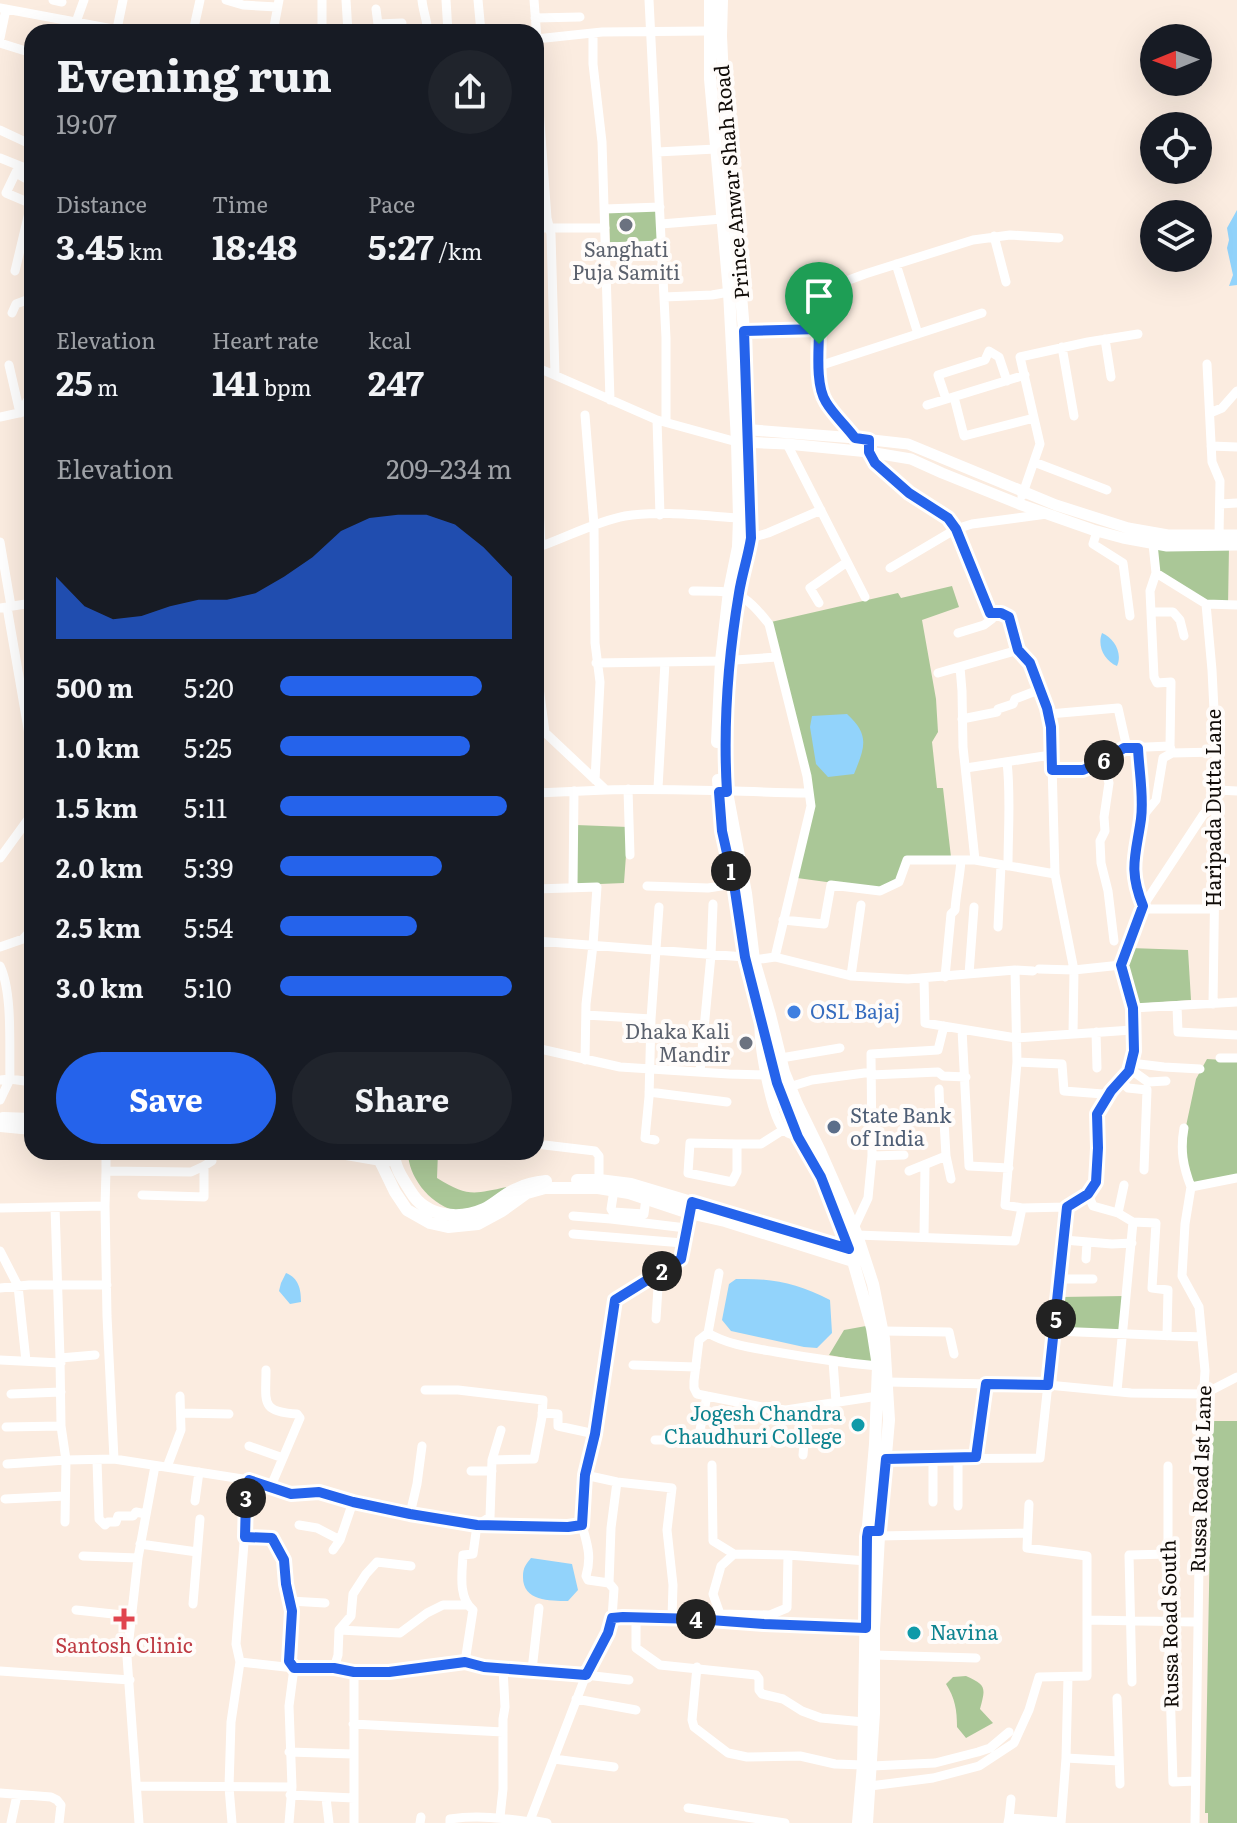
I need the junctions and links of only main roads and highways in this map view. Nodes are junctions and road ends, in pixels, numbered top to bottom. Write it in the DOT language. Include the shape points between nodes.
graph roads {
  1 [pos="710,0"];
  2 [pos="722,0"];
  3 [pos="731,247"];
  4 [pos="742,436"];
  5 [pos="734,593"];
  6 [pos="723,792"];
  7 [pos="750,958"];
  8 [pos="0,1118"];
  9 [pos="24,1119"];
  10 [pos="0,1126"];
  11 [pos="24,1128"];
  12 [pos="382,1160"];
  13 [pos="395,1160"];
  14 [pos="691,1207"];
  15 [pos="858,1256"];
  16 [pos="875,1533"];
  17 [pos="867,1766"];
  18 [pos="858,1823"];
  19 [pos="867,1823"];
  1 -- 3 [label="main road, Prince Anwar Shah Road" via="710,79 722,219"];
  2 -- 3 [label="main road, Prince Anwar Shah Road"];
  3 -- 4 [label="main road, Prince Anwar Shah Road" via="729,292"];
  3 -- 4 [label="main road, Prince Anwar Shah Road" via="744,331"];
  4 -- 5 [label="main road, Prince Anwar Shah Road"];
  4 -- 5 [label="main road, Prince Anwar Shah Road" via="751,538"];
  5 -- 6 [label="main road, Prince Anwar Shah Road" via="726,661"];
  6 -- 7 [label="main road, Prince Anwar Shah Road" via="746,893"];
  6 -- 7 [label="main road, Prince Anwar Shah Road" via="722,831"];
  7 -- 15 [label="main road, Prince Anwar Shah Road" via="789,1087 856,1232"];
  7 -- 15 [label="main road, Prince Anwar Shah Road" via="777,1083"];
  8 -- 9 [label="main road"];
  10 -- 11 [label="main road"];
  12 -- 14 [label="main road" via="407,1210 448,1227 478,1224 527,1193 545,1188 614,1190"];
  13 -- 14 [label="main road" via="414,1198 446,1215 466,1216 529,1183 557,1179 631,1184"];
  14 -- 15 [label="main road"];
  15 -- 16 [label="main road, Prince Anwar Shah Road" via="878,1366"];
  15 -- 16 [label="main road, Prince Anwar Shah Road" via="883,1331 887,1382 886,1459"];
  16 -- 17 [label="main road, Prince Anwar Shah Road"];
  16 -- 17 [label="main road, Prince Anwar Shah Road" via="867,1561"];
  17 -- 18 [label="main road, Prince Anwar Shah Road"];
  17 -- 19 [label="main road, Prince Anwar Shah Road"];
}
